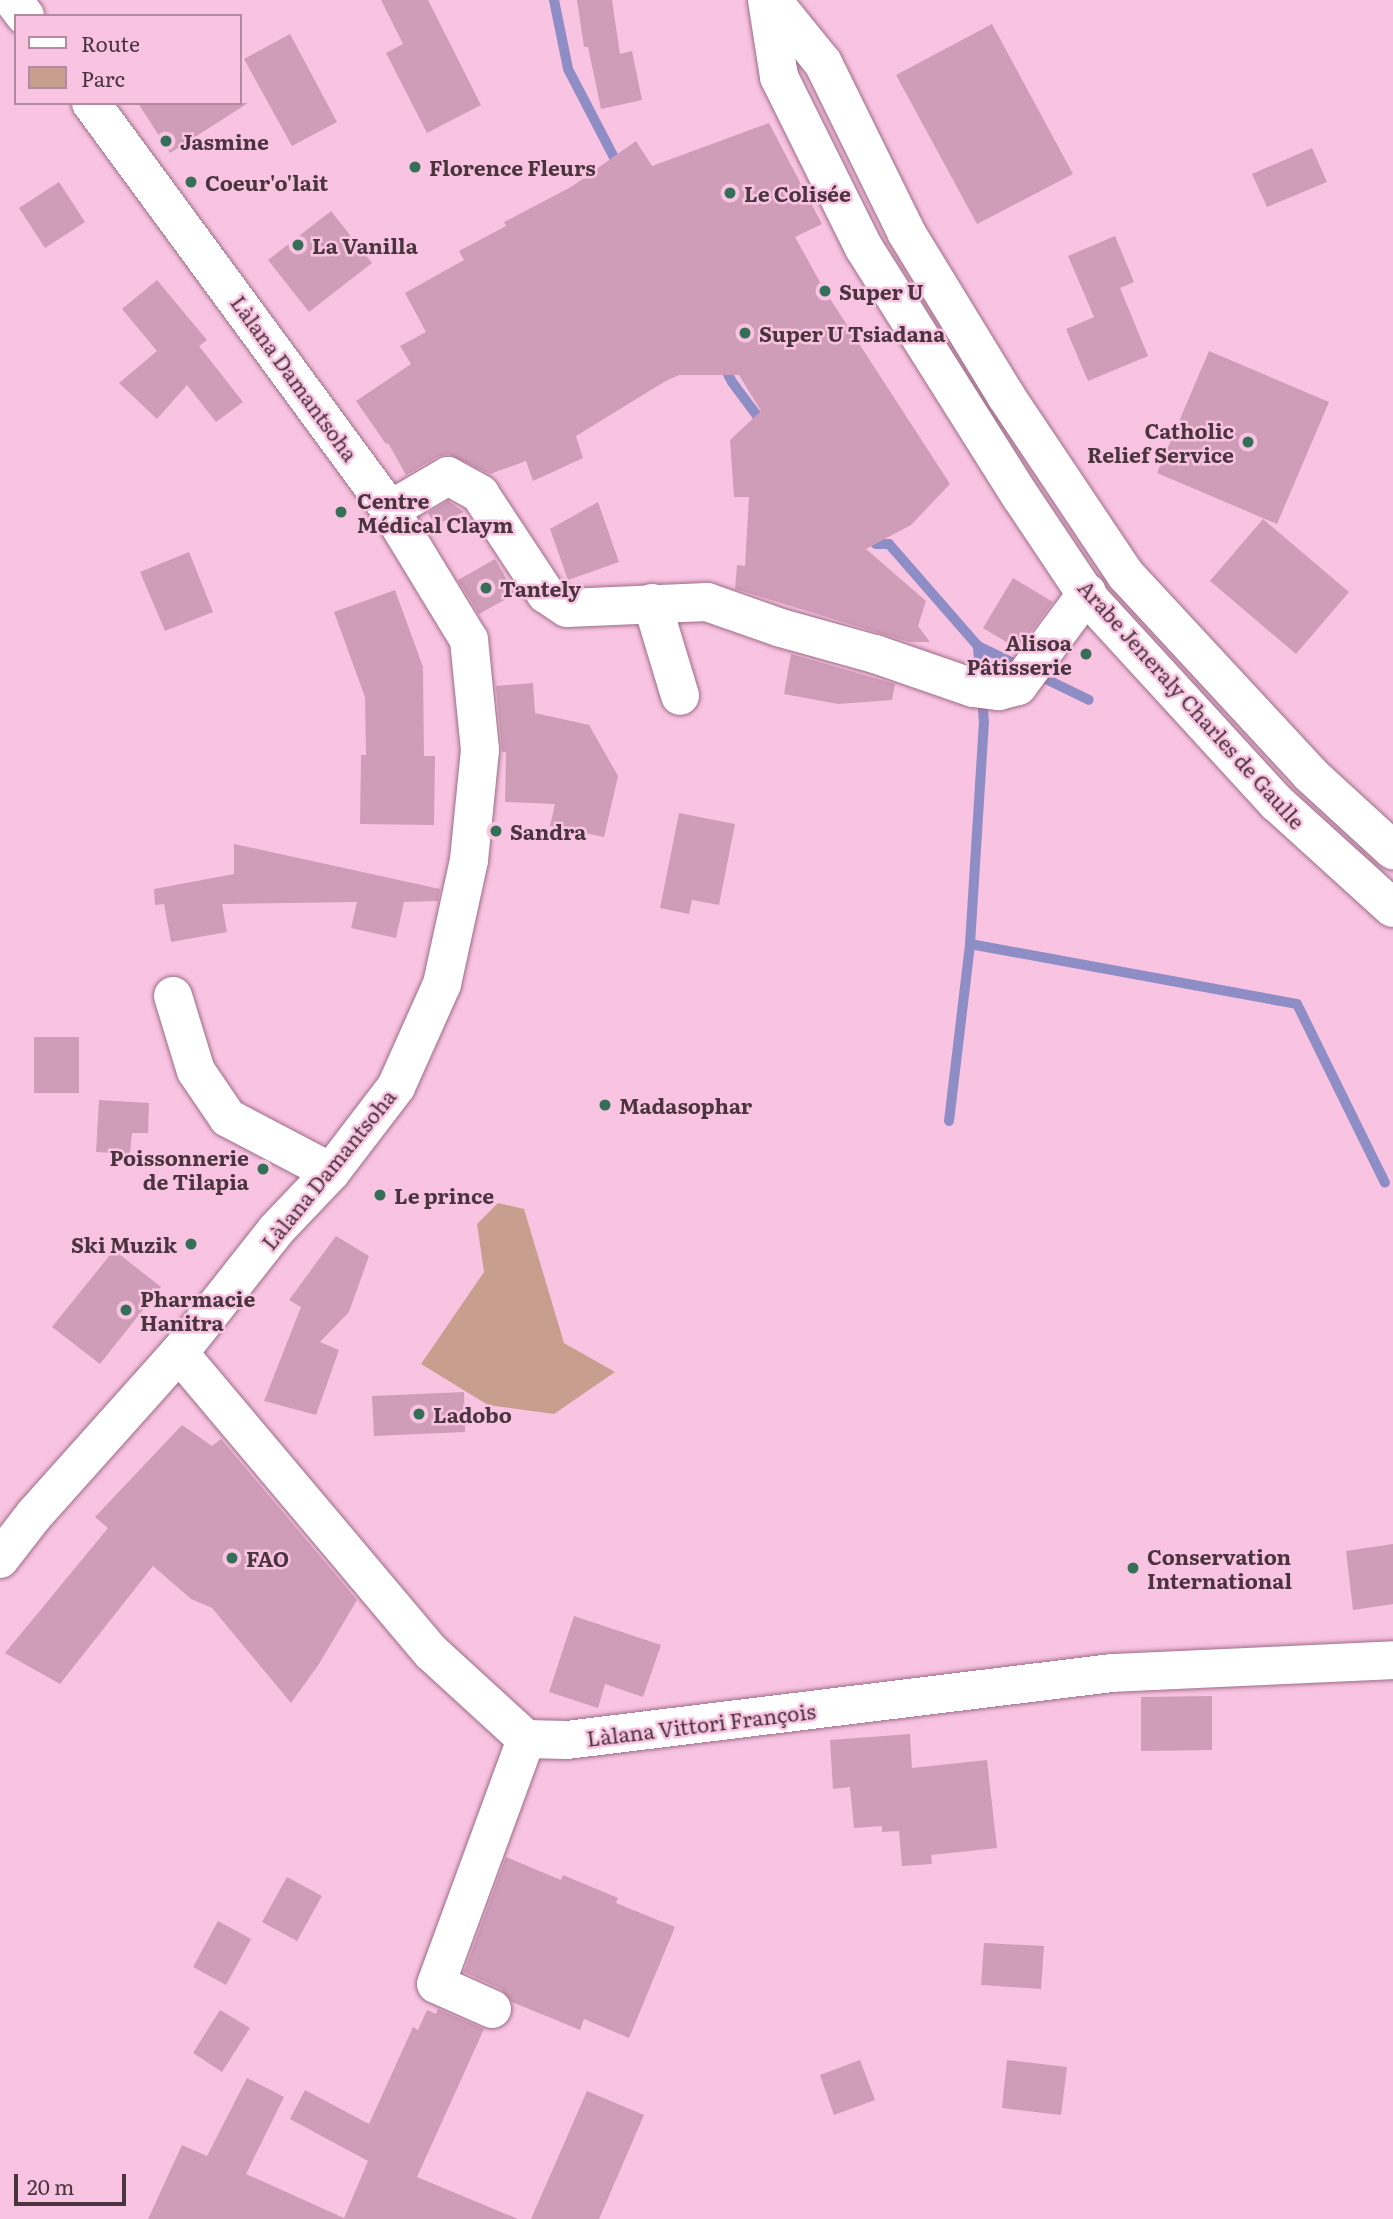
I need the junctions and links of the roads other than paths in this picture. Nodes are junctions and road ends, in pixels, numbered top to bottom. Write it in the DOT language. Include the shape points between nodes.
graph roads {
  1 [pos="13,0"];
  2 [pos="770,0"];
  3 [pos="24,14"];
  4 [pos="92,105"];
  5 [pos="390,510"];
  6 [pos="1087,593"];
  7 [pos="652,603"];
  8 [pos="680,696"];
  9 [pos="1393,850"];
  10 [pos="1393,908"];
  11 [pos="173,996"];
  12 [pos="331,1172"];
  13 [pos="178,1353"];
  14 [pos="0,1559"];
  15 [pos="1393,1660"];
  16 [pos="526,1739"];
  17 [pos="492,2009"];
  1 -- 3 [label="street"];
  2 -- 6 [label="street, Arabe Jeneraly Charles de Gaulle" via="779,78 864,248"];
  2 -- 9 [label="street, Arabe Jeneraly Charles de Gaulle" via="822,63 906,232 1006,396 1126,575 1310,774"];
  4 -- 5 [label="street, Làlana Damantsoha"];
  5 -- 7 [label="street" via="448,476 480,494 546,594 567,608"];
  5 -- 12 [label="street, Làlana Damantsoha" via="469,640 480,750 469,860 442,984 396,1087"];
  6 -- 7 [label="street" via="1040,655 997,688 781,628 708,602"];
  6 -- 10 [label="street, Arabe Jeneraly Charles de Gaulle" via="1278,803"];
  7 -- 8 [label="street"];
  11 -- 12 [label="street" via="196,1070 229,1118"];
  12 -- 13 [label="street, Làlana Damantsoha" via="276,1230"];
  13 -- 14 [label="street, Làlana Damantsoha"];
  13 -- 16 [label="street" via="432,1653"];
  15 -- 16 [label="street, Làlana Vittori François" via="1112,1672 567,1740"];
  16 -- 17 [label="street" via="436,1984"];
}
